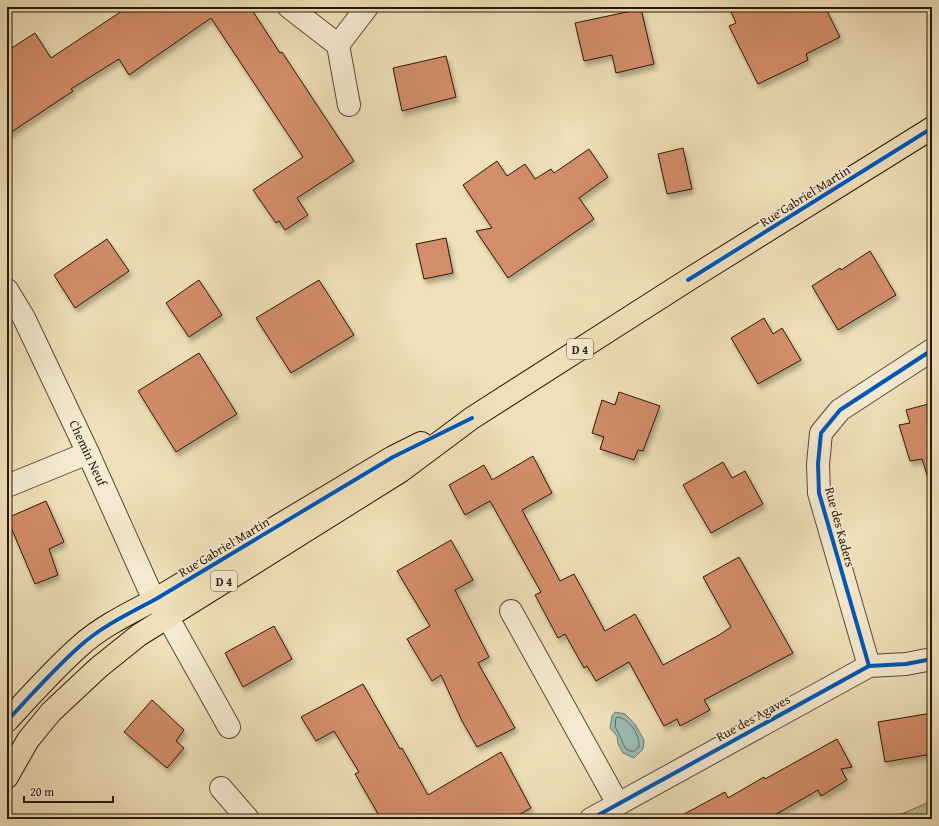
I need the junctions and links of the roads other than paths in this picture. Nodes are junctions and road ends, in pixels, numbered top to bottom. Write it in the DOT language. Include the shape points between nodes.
graph roads {
  1 [pos="289,7"];
  2 [pos="367,7"];
  3 [pos="338,45"];
  4 [pos="349,105"];
  5 [pos="932,128"];
  6 [pos="7,290"];
  7 [pos="932,350"];
  8 [pos="88,453"];
  9 [pos="7,486"];
  10 [pos="162,608"];
  11 [pos="511,611"];
  12 [pos="932,660"];
  13 [pos="869,666"];
  14 [pos="7,721"];
  15 [pos="229,727"];
  16 [pos="7,777"];
  17 [pos="221,788"];
  18 [pos="618,804"];
  19 [pos="248,819"];
  20 [pos="591,819"];
  1 -- 3 [label="street"];
  2 -- 3 [label="street"];
  3 -- 4 [label="street"];
  5 -- 10 [label="main road, Rue Gabriel Martin / D 4" via="472,418 401,471"];
  6 -- 8 [label="street, Chemin Neuf" via="24,318"];
  7 -- 13 [label="street, Rue des Kaders" via="840,410 821,434 819,493"];
  8 -- 9 [label="street"];
  8 -- 10 [label="street, Chemin Neuf" via="149,589"];
  10 -- 14 [label="main road, Rue Gabriel Martin / D 4" via="116,620 80,646"];
  10 -- 15 [label="street, Chemin Neuf"];
  10 -- 16 [label="main road, Rue Gabriel Martin / D 4" via="139,634 51,712 28,740"];
  11 -- 18 [label="street"];
  12 -- 13 [label="street, Rue des Agaves"];
  13 -- 18 [label="street, Rue des Agaves"];
  17 -- 19 [label="street"];
  18 -- 20 [label="street, Rue des Agaves"];
}
